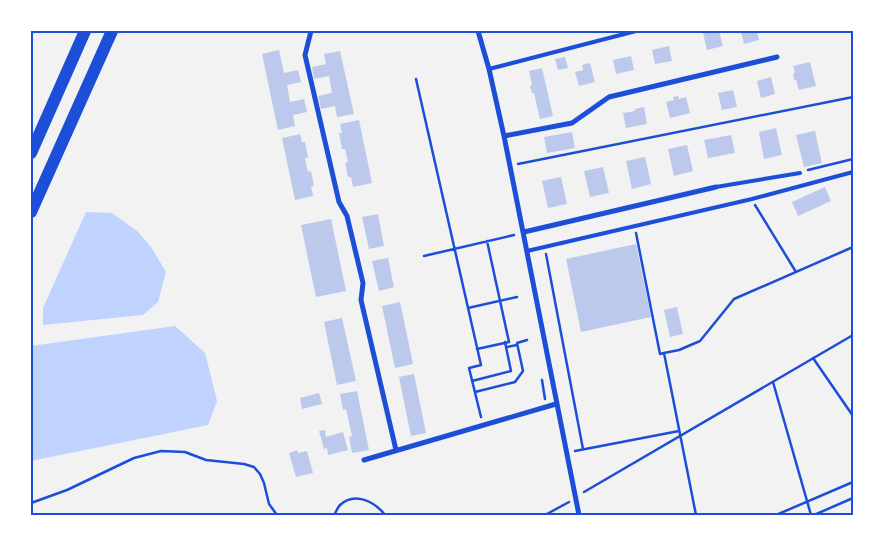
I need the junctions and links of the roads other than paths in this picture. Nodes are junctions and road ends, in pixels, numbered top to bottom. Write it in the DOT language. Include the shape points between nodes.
graph roads {
  1 [pos="85,31"];
  2 [pos="112,31"];
  3 [pos="311,31"];
  4 [pos="478,31"];
  5 [pos="636,31"];
  6 [pos="777,57"];
  7 [pos="489,69"];
  8 [pos="504,136"];
  9 [pos="31,153"];
  10 [pos="800,172"];
  11 [pos="853,172"];
  12 [pos="716,187"];
  13 [pos="31,212"];
  14 [pos="524,232"];
  15 [pos="527,251"];
  16 [pos="556,404"];
  17 [pos="512,410"];
  18 [pos="514,416"];
  19 [pos="396,450"];
  20 [pos="364,460"];
  21 [pos="579,515"];
  1 -- 9 [label="highway"];
  2 -- 13 [label="highway"];
  3 -- 19 [label="street" via="305,55 339,202 347,216 363,283 361,300"];
  4 -- 7 [label="street"];
  5 -- 7 [label="lane"];
  6 -- 8 [label="street" via="609,97 572,122"];
  7 -- 8 [label="street"];
  8 -- 14 [label="street"];
  10 -- 12 [label="lane"];
  11 -- 15 [label="lane"];
  12 -- 14 [label="street"];
  14 -- 15 [label="street"];
  15 -- 16 [label="street"];
  16 -- 18 [label="street"];
  16 -- 21 [label="street"];
  17 -- 18 [label="lane"];
  18 -- 19 [label="street"];
  19 -- 20 [label="street"];
}
